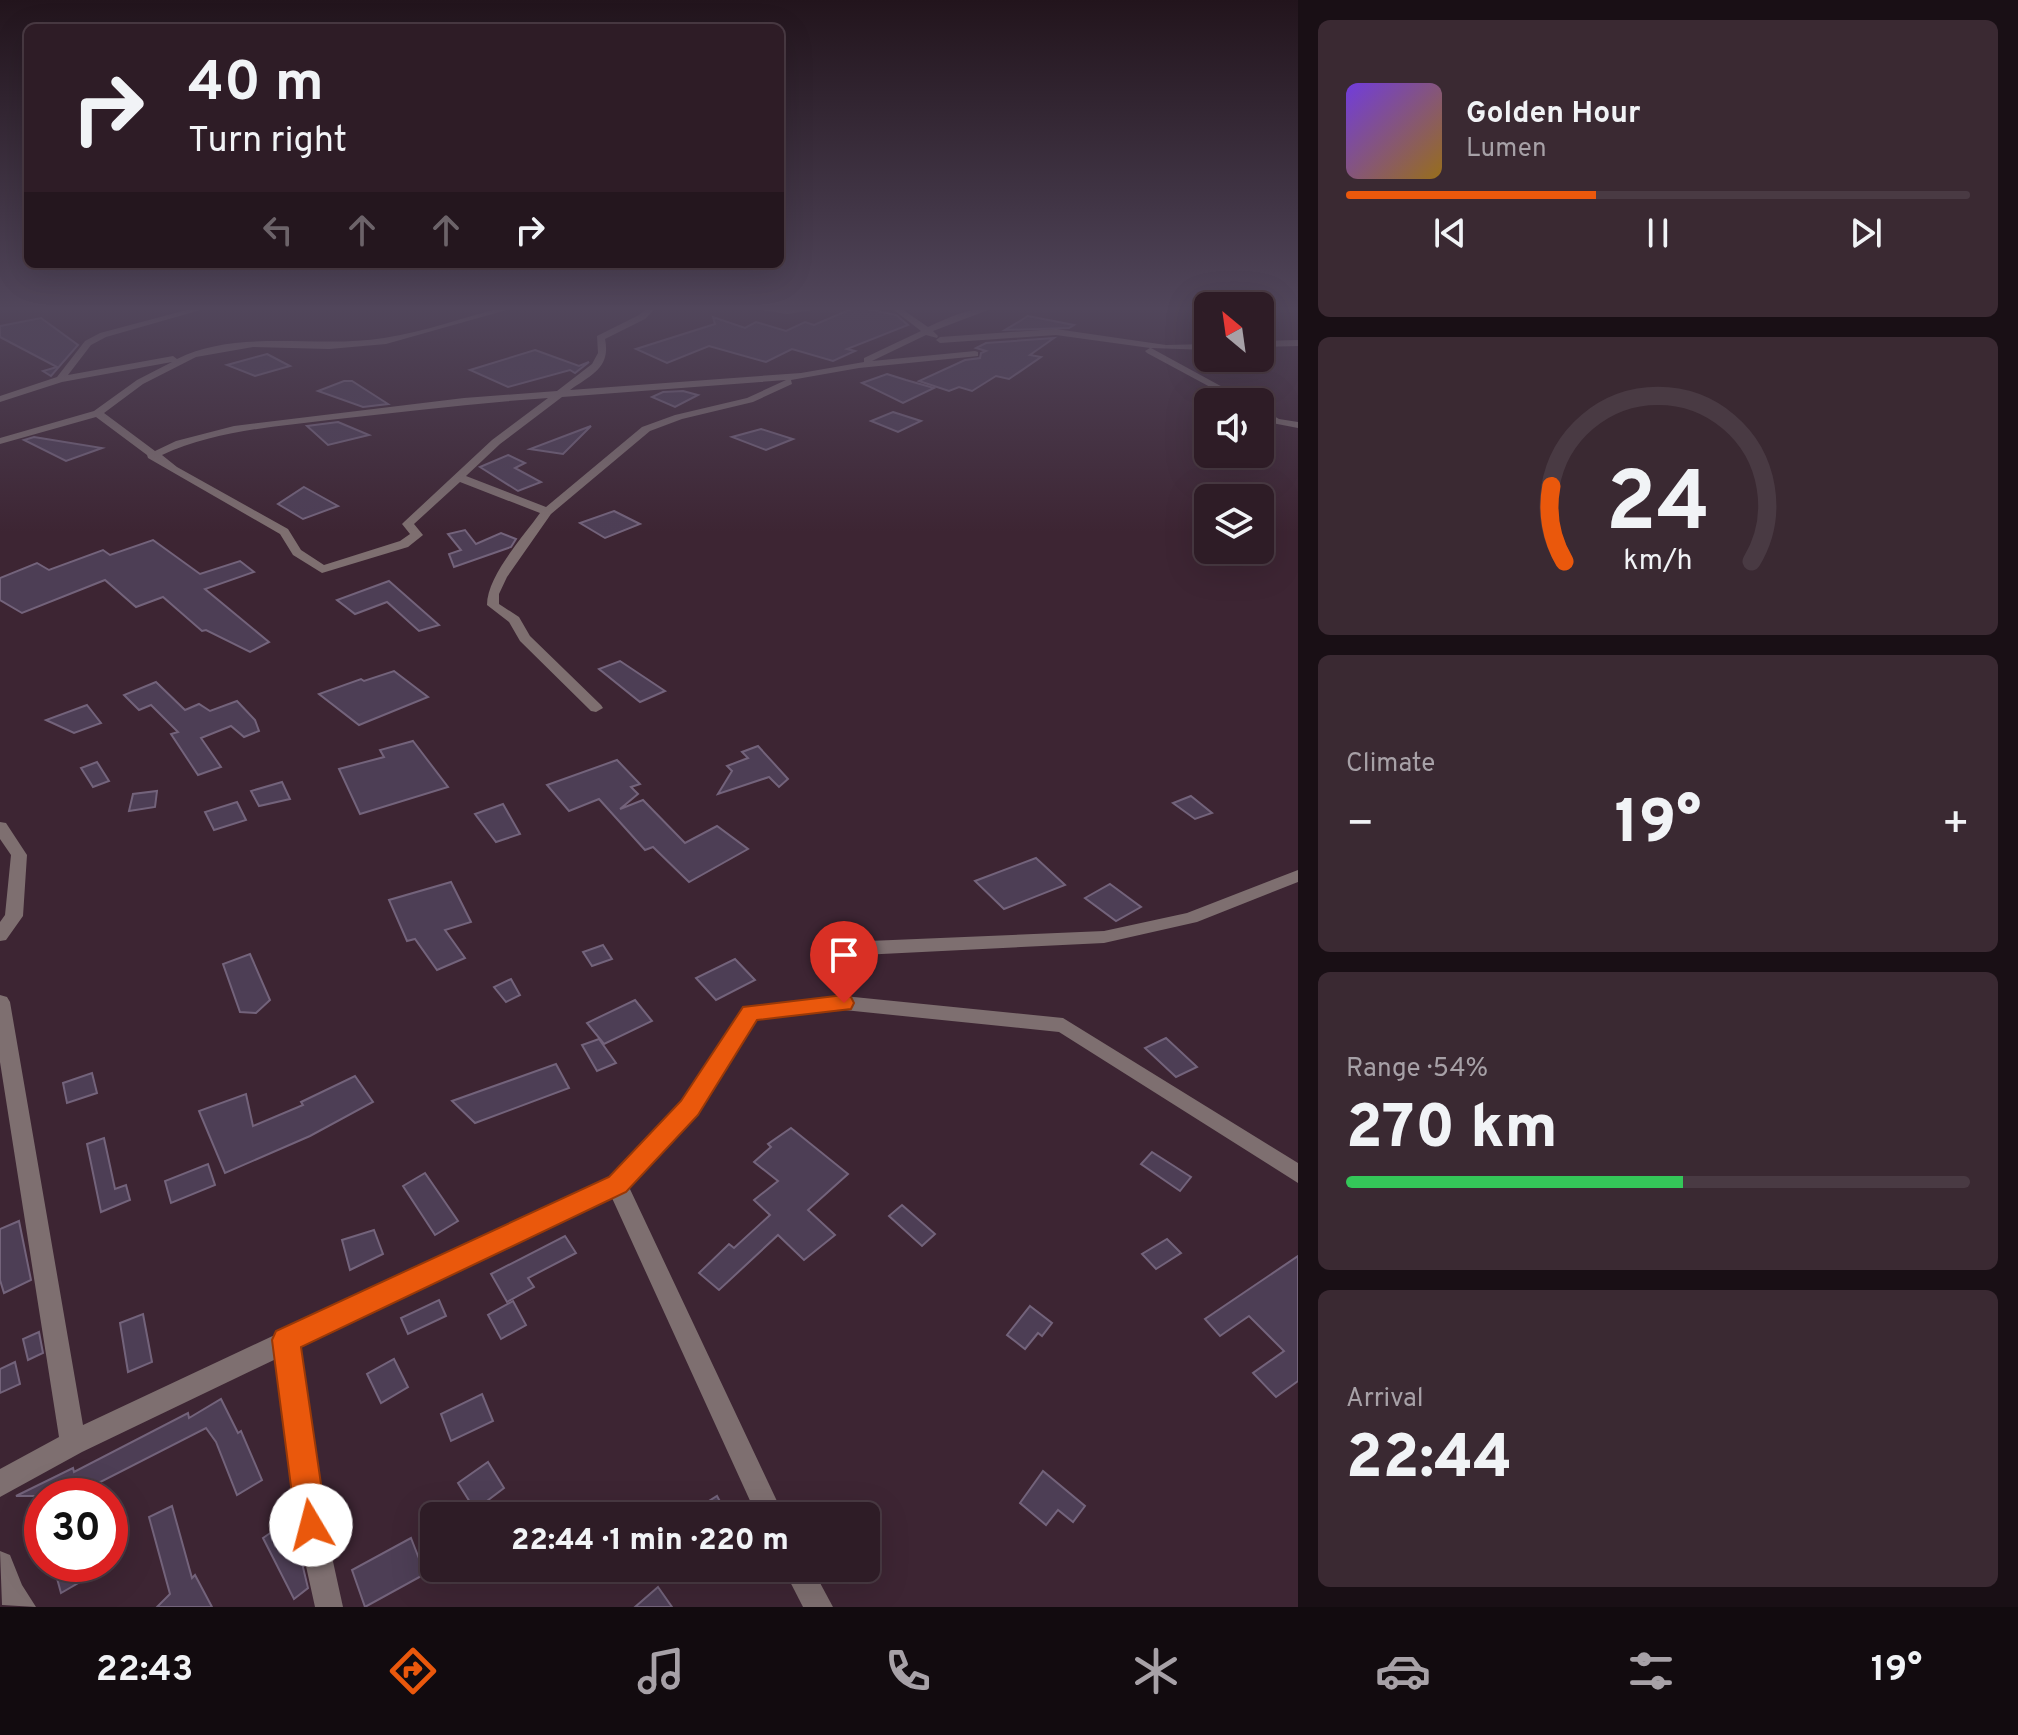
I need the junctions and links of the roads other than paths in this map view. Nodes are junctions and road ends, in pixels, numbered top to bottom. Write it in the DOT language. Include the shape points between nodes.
graph roads {
  1 [pos="51,382"];
  2 [pos="140,382"];
  3 [pos="575,382"];
  4 [pos="720,382"];
  5 [pos="788,382"];
  6 [pos="559,394"];
  7 [pos="0,399"];
  8 [pos="98,413"];
  9 [pos="1274,420"];
  10 [pos="1298,425"];
  11 [pos="0,441"];
  12 [pos="152,456"];
  13 [pos="460,478"];
  14 [pos="547,512"];
  15 [pos="596,708"];
  16 [pos="0,827"];
  17 [pos="1298,876"];
  18 [pos="0,935"];
  19 [pos="821,950"];
  20 [pos="0,1002"];
  21 [pos="1298,1174"];
  22 [pos="617,1185"];
  23 [pos="286,1340"];
  24 [pos="73,1443"];
  25 [pos="0,1484"];
  26 [pos="764,1502"];
  27 [pos="0,1565"];
  28 [pos="805,1582"];
  29 [pos="22,1607"];
  30 [pos="329,1607"];
  31 [pos="819,1607"];
  1 -- 7 [label="street"];
  2 -- 8 [label="street"];
  3 -- 6 [label="street"];
  4 -- 6 [label="street"];
  5 -- 14 [label="street" via="750,400 646,429"];
  6 -- 12 [label="street" via="234,429"];
  6 -- 13 [label="street" via="496,442"];
  8 -- 11 [label="street"];
  8 -- 12 [label="street"];
  9 -- 10 [label="street"];
  12 -- 13 [label="street" via="284,532 297,552 322,569 404,544 417,535 408,524"];
  13 -- 14 [label="street"];
  14 -- 15 [label="street" via="501,577 493,605 514,620 525,638"];
  16 -- 18 [label="street" via="19,855 14,916"];
  17 -- 19 [label="street" via="1191,918 1104,937"];
  20 -- 24 [label="street"];
  21 -- 22 [label="street" via="1063,1025 844,1003 751,1013 690,1108"];
  22 -- 23 [label="street"];
  22 -- 26 [label="street"];
  23 -- 24 [label="street"];
  23 -- 30 [label="street" via="311,1525"];
  24 -- 25 [label="street"];
  27 -- 29 [label="street"];
  28 -- 31 [label="street"];
}
